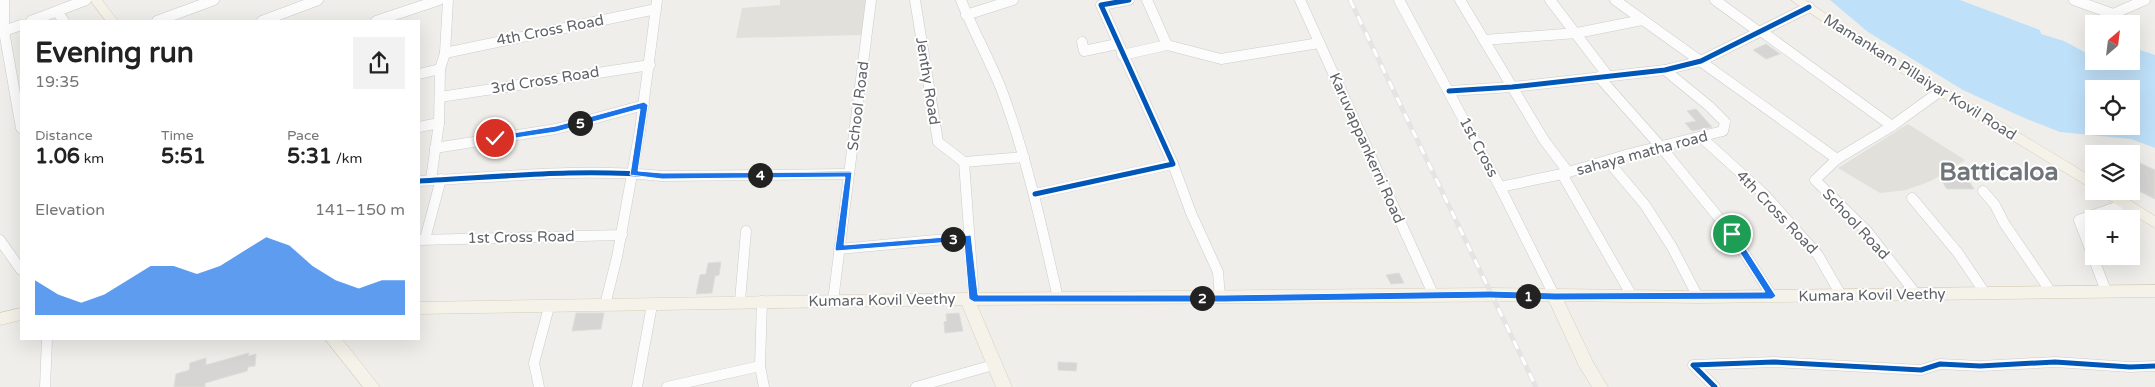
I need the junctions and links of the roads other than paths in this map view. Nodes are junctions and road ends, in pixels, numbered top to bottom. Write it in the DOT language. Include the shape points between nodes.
graph roads {
  1 [pos="4,0"];
  2 [pos="86,0"];
  3 [pos="96,0"];
  4 [pos="214,0"];
  5 [pos="318,0"];
  6 [pos="439,0"];
  7 [pos="448,0"];
  8 [pos="871,0"];
  9 [pos="915,0"];
  10 [pos="961,0"];
  11 [pos="1013,0"];
  12 [pos="1128,0"];
  13 [pos="1148,0"];
  14 [pos="1300,0"];
  15 [pos="1399,0"];
  16 [pos="1460,0"];
  17 [pos="1550,0"];
  18 [pos="1615,0"];
  19 [pos="1715,0"];
  20 [pos="1797,0"];
  21 [pos="2074,0"];
  22 [pos="2145,0"];
  23 [pos="657,4"];
  24 [pos="1809,8"];
  25 [pos="57,12"];
  26 [pos="966,15"];
  27 [pos="34,20"];
  28 [pos="63,20"];
  29 [pos="111,20"];
  30 [pos="160,20"];
  31 [pos="265,20"];
  32 [pos="379,20"];
  33 [pos="1642,20"];
  34 [pos="20,25"];
  35 [pos="4,31"];
  36 [pos="1760,31"];
  37 [pos="1577,33"];
  38 [pos="1484,40"];
  39 [pos="1082,42"];
  40 [pos="1319,43"];
  41 [pos="1117,44"];
  42 [pos="1167,45"];
  43 [pos="445,53"];
  44 [pos="1122,55"];
  45 [pos="4,57"];
  46 [pos="1701,61"];
  47 [pos="650,65"];
  48 [pos="440,69"];
  49 [pos="1665,70"];
  50 [pos="420,74"];
  51 [pos="1603,76"];
  52 [pos="1512,87"];
  53 [pos="1448,91"];
  54 [pos="1939,92"];
  55 [pos="440,97"];
  56 [pos="644,105"];
  57 [pos="20,122"];
  58 [pos="439,123"];
  59 [pos="1892,126"];
  60 [pos="420,127"];
  61 [pos="1701,137"];
  62 [pos="1661,146"];
  63 [pos="435,148"];
  64 [pos="1024,157"];
  65 [pos="1837,160"];
  66 [pos="1608,161"];
  67 [pos="964,162"];
  68 [pos="1173,164"];
  69 [pos="633,173"];
  70 [pos="1565,173"];
  71 [pos="850,174"];
  72 [pos="436,179"];
  73 [pos="420,180"];
  74 [pos="2085,180"];
  75 [pos="1500,187"];
  76 [pos="1983,191"];
  77 [pos="1035,194"];
  78 [pos="1912,198"];
  79 [pos="2119,200"];
  80 [pos="2125,204"];
  81 [pos="2155,223"];
  82 [pos="746,231"];
  83 [pos="622,234"];
  84 [pos="968,237"];
  85 [pos="422,239"];
  86 [pos="0,240"];
  87 [pos="839,249"];
  88 [pos="20,269"];
  89 [pos="2106,291"];
  90 [pos="2155,291"];
  91 [pos="2051,292"];
  92 [pos="1985,293"];
  93 [pos="1916,294"];
  94 [pos="1841,295"];
  95 [pos="1434,296"];
  96 [pos="1632,296"];
  97 [pos="1772,296"];
  98 [pos="1555,297"];
  99 [pos="1698,297"];
  100 [pos="1058,298"];
  101 [pos="1220,298"];
  102 [pos="970,299"];
  103 [pos="762,301"];
  104 [pos="833,301"];
  105 [pos="740,302"];
  106 [pos="605,305"];
  107 [pos="652,305"];
  108 [pos="549,307"];
  109 [pos="420,308"];
  110 [pos="20,314"];
  111 [pos="0,319"];
  112 [pos="47,340"];
  113 [pos="334,340"];
  114 [pos="993,365"];
  115 [pos="760,366"];
  116 [pos="2155,366"];
  117 [pos="45,387"];
  118 [pos="372,387"];
  119 [pos="539,387"];
  120 [pos="637,387"];
  121 [pos="667,387"];
  122 [pos="764,387"];
  123 [pos="916,387"];
  124 [pos="1004,387"];
  125 [pos="1600,387"];
  126 [pos="1714,387"];
  1 -- 35 [label="street"];
  2 -- 25 [label="street"];
  3 -- 29 [label="main road"];
  4 -- 30 [label="street"];
  5 -- 31 [label="street"];
  6 -- 32 [label="street"];
  7 -- 43 [label="street"];
  8 -- 71 [label="street, School Road"];
  9 -- 67 [label="street, Jenthy Road" via="938,142"];
  10 -- 26 [label="street"];
  11 -- 26 [label="street"];
  12 -- 41 [label="street" via="1101,5"];
  13 -- 42 [label="street"];
  14 -- 40 [label="street, Karuvappankerni Road"];
  15 -- 53 [label="street, 1st Cross"];
  16 -- 38 [label="street"];
  17 -- 37 [label="street"];
  18 -- 33 [label="street"];
  19 -- 36 [label="street"];
  20 -- 24 [label="main road, Mamankam Pillaiyar Kovil Road"];
  21 -- 22 [label="street" via="2113,14"];
  23 -- 43 [label="street, 4th Cross Road"];
  23 -- 47 [label="street"];
  24 -- 36 [label="street"];
  24 -- 54 [label="main road, Mamankam Pillaiyar Kovil Road"];
  25 -- 27 [label="street"];
  25 -- 28 [label="street"];
  26 -- 64 [label="street" via="1001,90"];
  33 -- 37 [label="street"];
  33 -- 46 [label="street"];
  34 -- 35 [label="street"];
  35 -- 45 [label="street"];
  36 -- 46 [label="street"];
  36 -- 59 [label="street"];
  37 -- 38 [label="street"];
  37 -- 51 [label="street"];
  38 -- 52 [label="street"];
  39 -- 41 [label="street" via="1084,51"];
  40 -- 42 [label="street" via="1221,60"];
  40 -- 95 [label="street, Karuvappankerni Road"];
  41 -- 44 [label="street"];
  42 -- 44 [label="street"];
  43 -- 48 [label="street"];
  44 -- 68 [label="street"];
  45 -- 57 [label="street"];
  46 -- 49 [label="street"];
  46 -- 65 [label="street"];
  47 -- 55 [label="street, 3rd Cross Road"];
  47 -- 56 [label="street"];
  48 -- 50 [label="street"];
  48 -- 55 [label="street"];
  49 -- 51 [label="street"];
  49 -- 61 [label="street, sahaya matha road" via="1725,122 1723,131"];
  51 -- 52 [label="street"];
  51 -- 62 [label="street"];
  52 -- 53 [label="street"];
  52 -- 70 [label="street"];
  53 -- 75 [label="street, 1st Cross"];
  54 -- 59 [label="street, School Road"];
  54 -- 74 [label="main road, Mamankam Pillaiyar Kovil Road"];
  55 -- 58 [label="street"];
  56 -- 63 [label="street" via="556,129"];
  56 -- 69 [label="street"];
  58 -- 60 [label="street"];
  58 -- 63 [label="street"];
  59 -- 65 [label="street, School Road"];
  61 -- 62 [label="street, sahaya matha road"];
  61 -- 94 [label="street, 4th Cross Road" via="1764,194 1818,255"];
  62 -- 66 [label="street, sahaya matha road"];
  62 -- 97 [label="street" via="1732,234"];
  63 -- 72 [label="street"];
  64 -- 67 [label="street"];
  64 -- 77 [label="street"];
  65 -- 93 [label="street, School Road" via="1815,180 1867,231"];
  66 -- 70 [label="street, sahaya matha road"];
  66 -- 99 [label="street" via="1645,205"];
  67 -- 84 [label="street"];
  68 -- 77 [label="street"];
  68 -- 101 [label="street" via="1218,272"];
  69 -- 71 [label="street" via="662,176"];
  69 -- 72 [label="street"];
  69 -- 83 [label="street"];
  70 -- 75 [label="street, sahaya matha road"];
  70 -- 96 [label="street"];
  71 -- 87 [label="street, School Road"];
  72 -- 73 [label="street"];
  72 -- 85 [label="street"];
  75 -- 98 [label="street, 1st Cross"];
  76 -- 91 [label="street"];
  77 -- 100 [label="street"];
  78 -- 92 [label="street" via="1958,253"];
  79 -- 80 [label="main road"];
  80 -- 81 [label="main road"];
  80 -- 89 [label="street" via="2079,220"];
  82 -- 105 [label="street"];
  83 -- 85 [label="street, 1st Cross Road"];
  83 -- 106 [label="street"];
  84 -- 87 [label="street"];
  84 -- 102 [label="street"];
  86 -- 88 [label="street"];
  87 -- 104 [label="street, School Road"];
  89 -- 90 [label="main road, Kumara Kovil Veethy"];
  89 -- 91 [label="main road, Kumara Kovil Veethy"];
  91 -- 92 [label="main road, Kumara Kovil Veethy"];
  92 -- 93 [label="main road, Kumara Kovil Veethy"];
  93 -- 94 [label="main road, Kumara Kovil Veethy"];
  94 -- 97 [label="main road, Kumara Kovil Veethy"];
  95 -- 98 [label="main road, Kumara Kovil Veethy"];
  95 -- 101 [label="main road, Kumara Kovil Veethy"];
  96 -- 98 [label="main road, Kumara Kovil Veethy"];
  96 -- 99 [label="main road, Kumara Kovil Veethy"];
  97 -- 99 [label="main road, Kumara Kovil Veethy"];
  98 -- 125 [label="main road"];
  100 -- 101 [label="main road, Kumara Kovil Veethy"];
  100 -- 102 [label="main road, Kumara Kovil Veethy"];
  102 -- 104 [label="main road, Kumara Kovil Veethy"];
  102 -- 114 [label="main road"];
  103 -- 104 [label="main road, Kumara Kovil Veethy"];
  103 -- 105 [label="main road, Kumara Kovil Veethy"];
  103 -- 115 [label="street"];
  105 -- 107 [label="main road, Kumara Kovil Veethy"];
  106 -- 107 [label="main road, Kumara Kovil Veethy"];
  106 -- 108 [label="main road, Kumara Kovil Veethy"];
  107 -- 120 [label="street"];
  108 -- 109 [label="main road, Kumara Kovil Veethy"];
  108 -- 119 [label="street" via="534,363"];
  110 -- 111 [label="main road"];
  112 -- 117 [label="street"];
  113 -- 118 [label="main road"];
  114 -- 123 [label="street"];
  114 -- 124 [label="main road"];
  115 -- 121 [label="street"];
  115 -- 122 [label="street"];
  116 -- 126 [label="street" via="2055,362 1980,366 1940,364 1921,370 1774,362 1693,365"];
}
